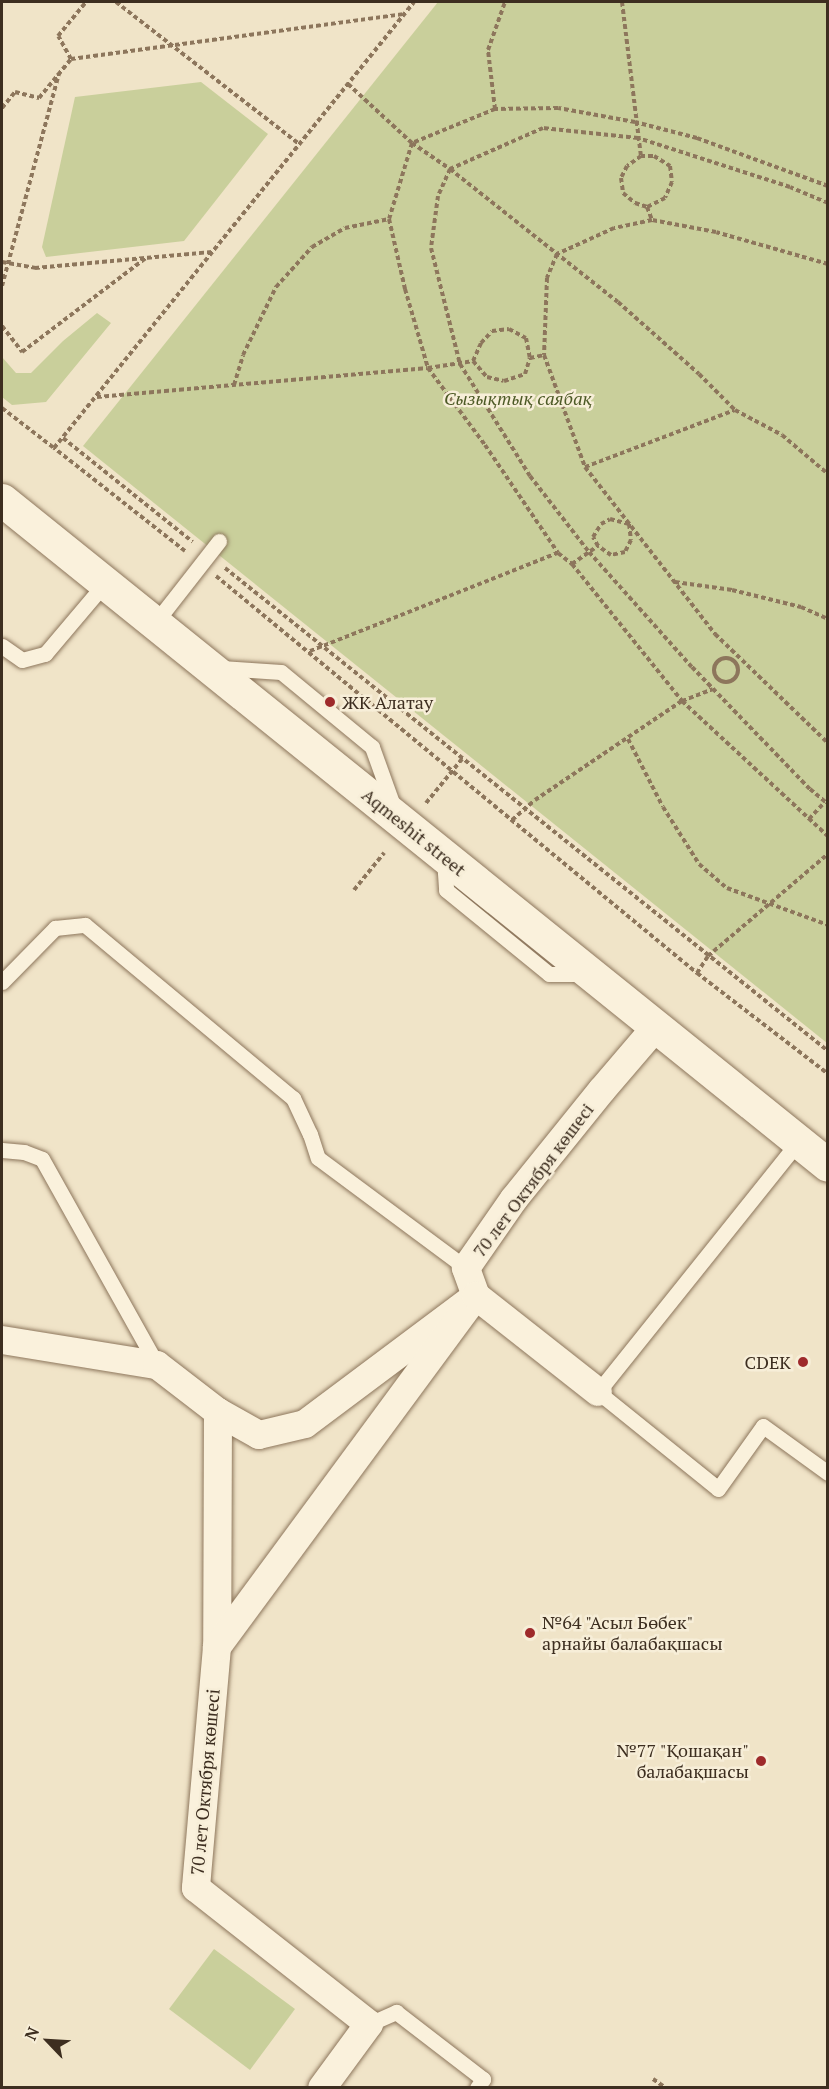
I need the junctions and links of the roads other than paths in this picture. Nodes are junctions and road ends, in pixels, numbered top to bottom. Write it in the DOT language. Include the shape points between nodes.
graph roads {
  1 [pos="2,500"];
  2 [pos="219,541"];
  3 [pos="105,583"];
  4 [pos="154,623"];
  5 [pos="2,646"];
  6 [pos="2,982"];
  7 [pos="656,1027"];
  8 [pos="798,1142"];
  9 [pos="2,1150"];
  10 [pos="828,1165"];
  11 [pos="466,1268"];
  12 [pos="476,1296"];
  13 [pos="2,1340"];
  14 [pos="157,1365"];
  15 [pos="598,1392"];
  16 [pos="218,1412"];
  17 [pos="828,1473"];
  18 [pos="218,1647"];
  19 [pos="369,2024"];
  20 [pos="322,2088"];
  21 [pos="477,2088"];
  1 -- 3 [label="main road, Aqmeshit street"];
  2 -- 4 [label="lane"];
  3 -- 4 [label="main road, Aqmeshit street"];
  3 -- 5 [label="lane" via="45,654 22,660"];
  4 -- 7 [label="main road, Aqmeshit street" via="210,668 412,812 444,856"];
  6 -- 11 [label="lane" via="55,928 85,924 293,1098 318,1158"];
  7 -- 8 [label="main road, Aqmeshit street"];
  7 -- 11 [label="street, 70 лет Октября көшесі" via="521,1190"];
  8 -- 10 [label="main road, Aqmeshit street"];
  8 -- 15 [label="lane"];
  9 -- 14 [label="lane" via="42,1159"];
  11 -- 12 [label="street, 70 лет Октября көшесі"];
  12 -- 15 [label="street"];
  12 -- 16 [label="street" via="305,1424 259,1435"];
  12 -- 18 [label="street"];
  13 -- 14 [label="street"];
  14 -- 16 [label="street"];
  15 -- 17 [label="lane" via="718,1489 763,1426"];
  16 -- 18 [label="street, 70 лет Октября көшесі"];
  18 -- 19 [label="street, 70 лет Октября көшесі" via="196,1888"];
  19 -- 20 [label="street"];
  19 -- 21 [label="lane" via="396,2012 483,2079"];
}
